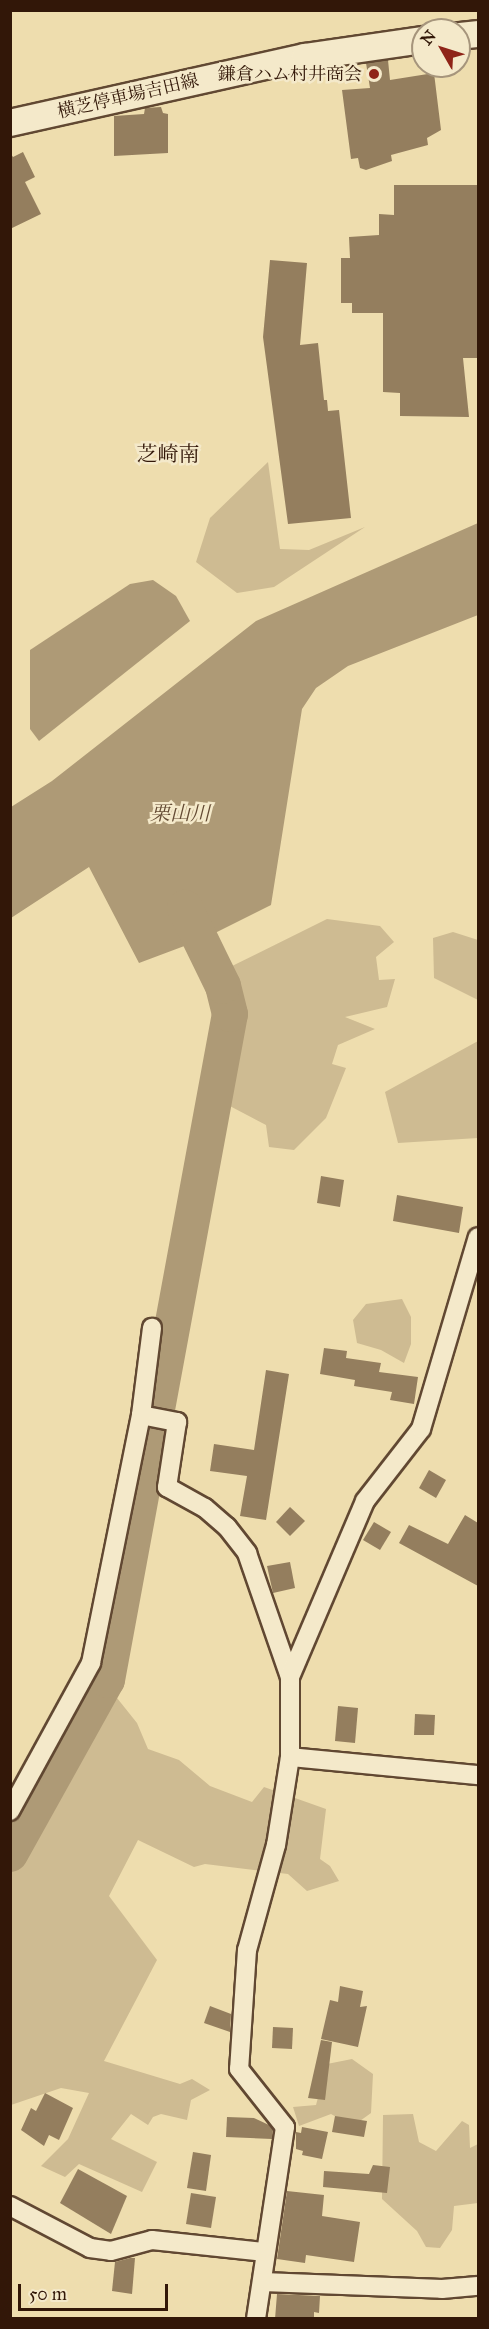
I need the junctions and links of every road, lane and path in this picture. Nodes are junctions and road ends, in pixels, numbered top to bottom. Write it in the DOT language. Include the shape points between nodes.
graph roads {
  1 [pos="411,42"];
  2 [pos="10,123"];
  3 [pos="478,1237"];
  4 [pos="152,1328"];
  5 [pos="141,1415"];
  6 [pos="290,1677"];
  7 [pos="290,1757"];
  8 [pos="478,1775"];
  9 [pos="10,1811"];
  10 [pos="10,2206"];
  11 [pos="265,2252"];
  12 [pos="263,2282"];
  13 [pos="478,2286"];
  14 [pos="256,2319"];
  1 -- 2 [label="main road, 横芝停車場吉田線" via="305,57"];
  3 -- 6 [label="street" via="420,1429 365,1501"];
  4 -- 5 [label="street"];
  5 -- 6 [label="street" via="177,1422 167,1487 205,1508 247,1552"];
  5 -- 9 [label="street" via="91,1663"];
  6 -- 7 [label="street"];
  7 -- 8 [label="street"];
  7 -- 11 [label="street" via="276,1845 247,1950 239,2069 285,2127"];
  10 -- 11 [label="street" via="90,2247 111,2251 152,2240"];
  11 -- 12 [label="street"];
  12 -- 13 [label="street" via="442,2289"];
  12 -- 14 [label="street"];
}
